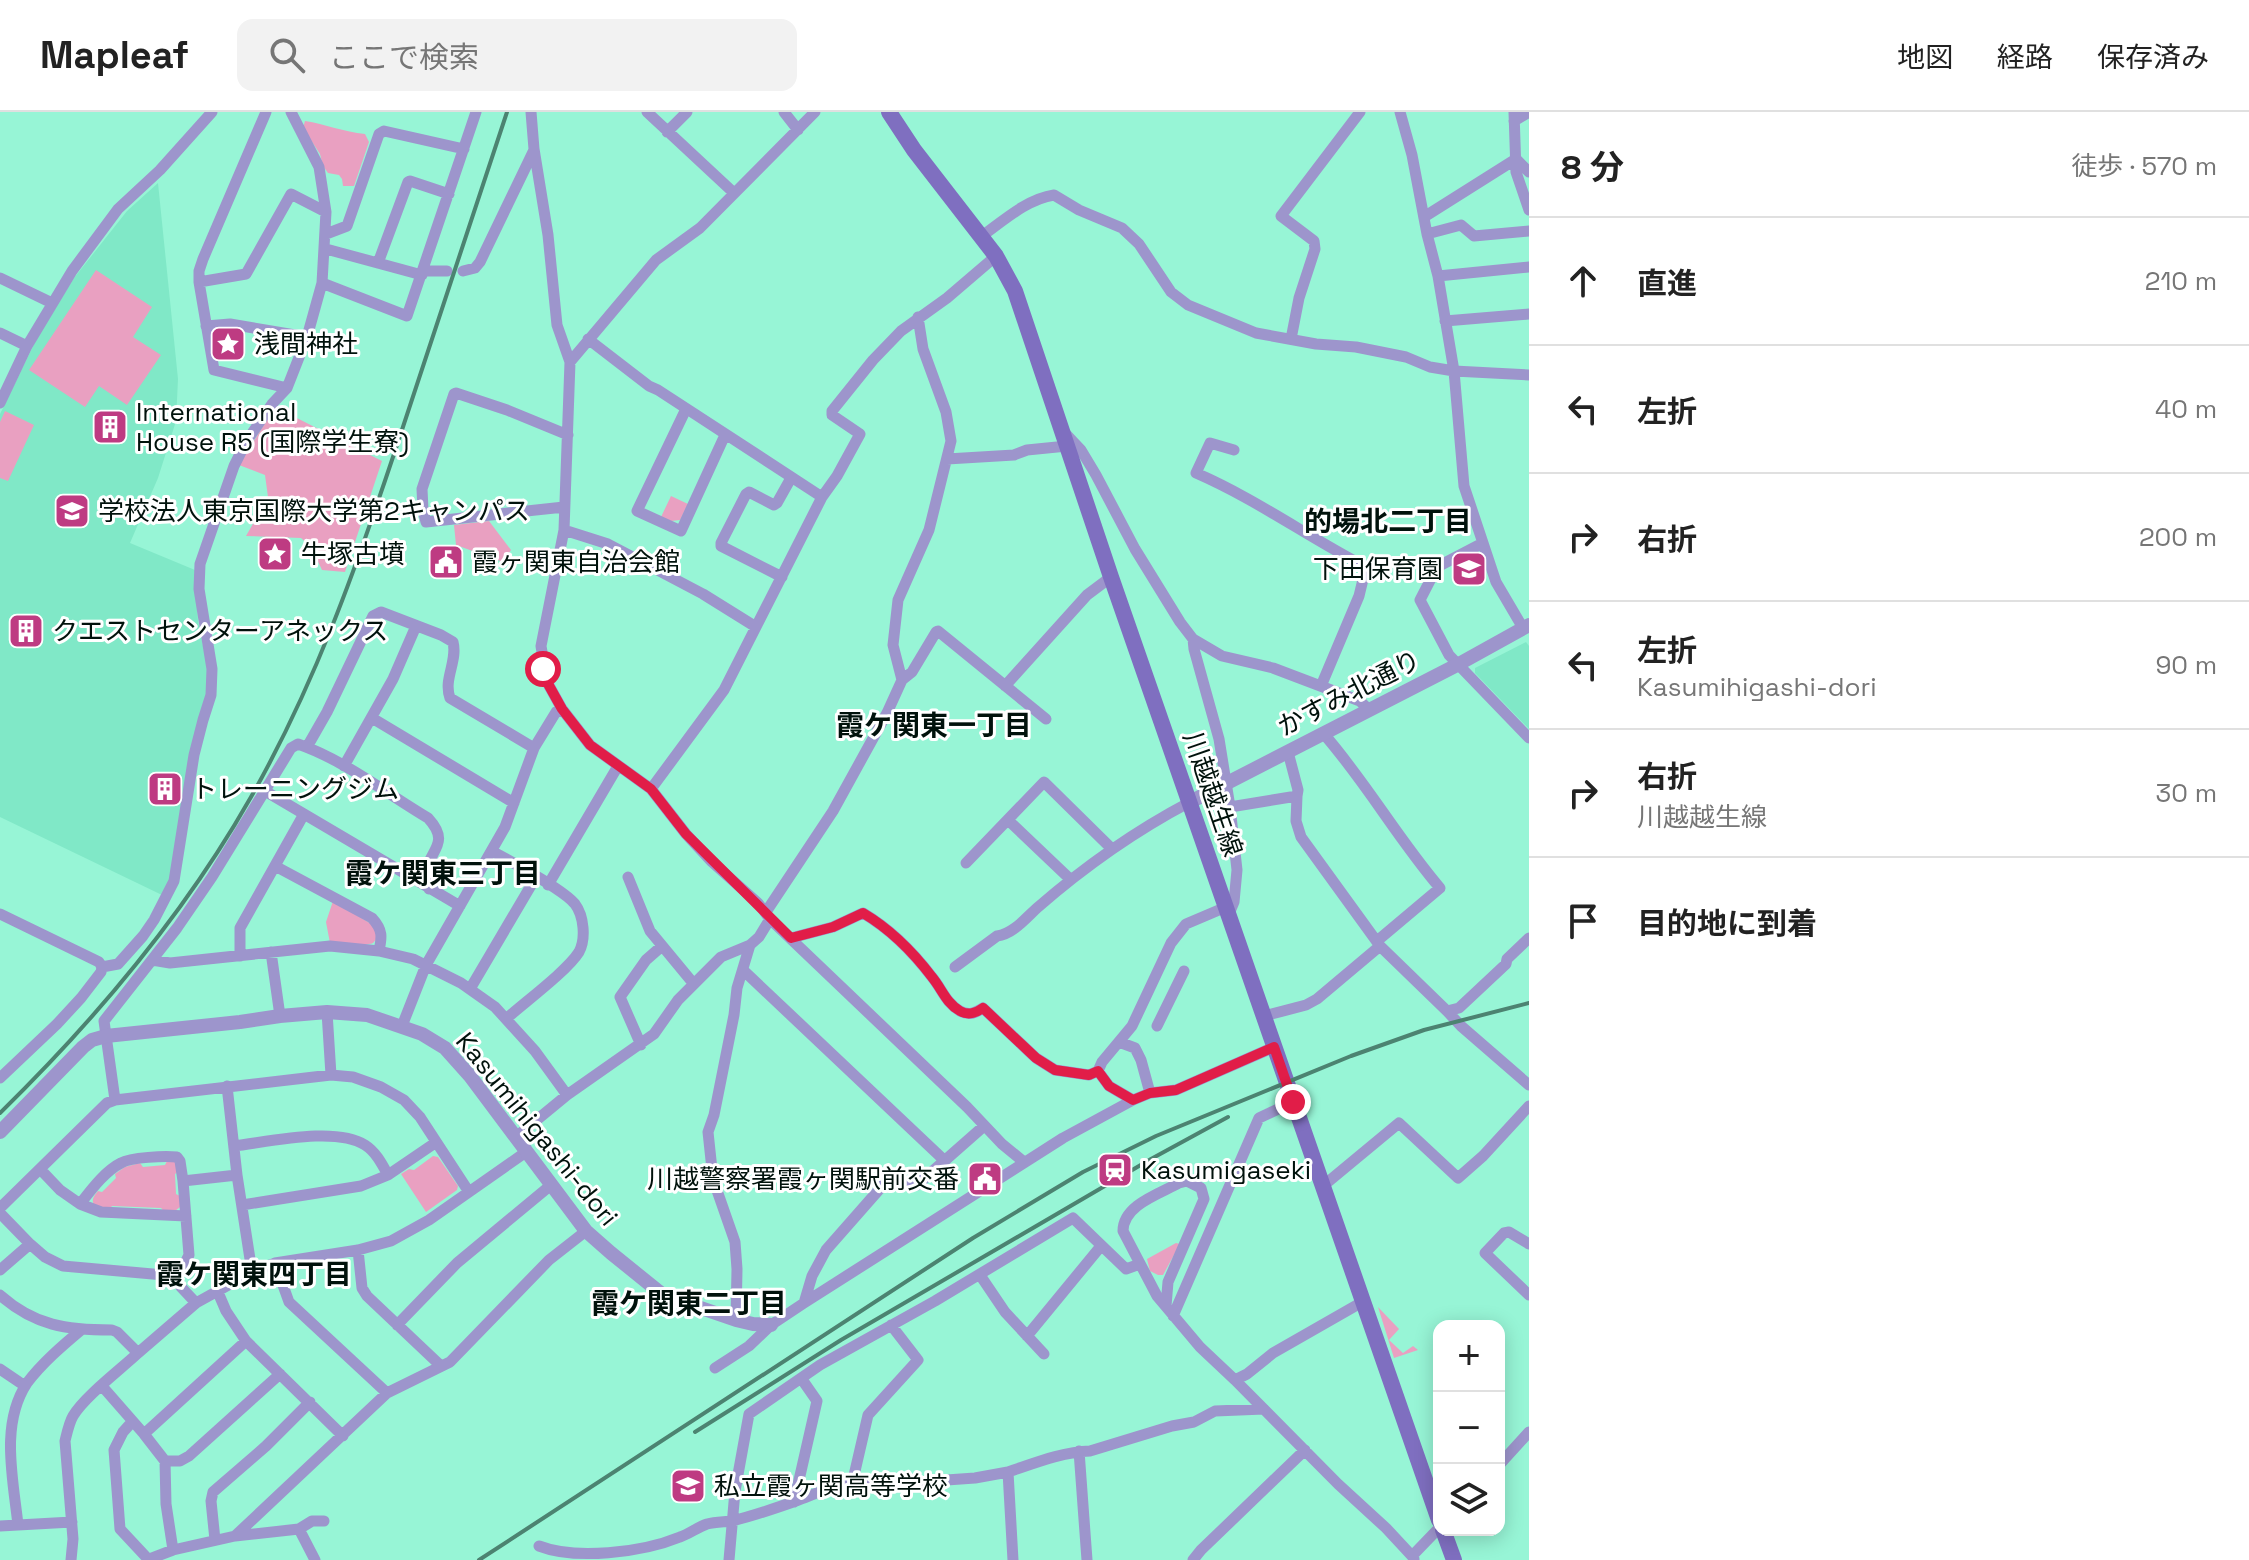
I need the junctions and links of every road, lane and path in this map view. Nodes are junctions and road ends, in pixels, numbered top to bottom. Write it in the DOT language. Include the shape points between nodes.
graph roads {
  1 [pos="212,112"];
  2 [pos="266,112"];
  3 [pos="291,112"];
  4 [pos="476,112"];
  5 [pos="531,112"];
  6 [pos="647,112"];
  7 [pos="687,112"];
  8 [pos="784,112"];
  9 [pos="815,112"];
  10 [pos="889,112"];
  11 [pos="1360,112"];
  12 [pos="1400,112"];
  13 [pos="1529,112"];
  14 [pos="1514,117"];
  15 [pos="798,130"];
  16 [pos="667,132"];
  17 [pos="464,149"];
  18 [pos="534,149"];
  19 [pos="1516,159"];
  20 [pos="1529,172"];
  21 [pos="734,193"];
  22 [pos="449,194"];
  23 [pos="1529,210"];
  24 [pos="326,212"];
  25 [pos="1424,217"];
  26 [pos="1529,231"];
  27 [pos="326,234"];
  28 [pos="1427,234"];
  29 [pos="982,236"];
  30 [pos="326,249"];
  31 [pos="996,256"];
  32 [pos="378,263"];
  33 [pos="1529,267"];
  34 [pos="447,271"];
  35 [pos="463,271"];
  36 [pos="423,273"];
  37 [pos="1438,276"];
  38 [pos="0,278"];
  39 [pos="199,282"];
  40 [pos="322,283"];
  41 [pos="52,303"];
  42 [pos="1529,314"];
  43 [pos="918,317"];
  44 [pos="1445,321"];
  45 [pos="206,326"];
  46 [pos="0,333"];
  47 [pos="307,337"];
  48 [pos="588,339"];
  49 [pos="1291,339"];
  50 [pos="27,346"];
  51 [pos="570,362"];
  52 [pos="1454,371"];
  53 [pos="1529,375"];
  54 [pos="287,388"];
  55 [pos="0,403"];
  56 [pos="686,409"];
  57 [pos="568,435"];
  58 [pos="725,435"];
  59 [pos="1065,439"];
  60 [pos="1234,450"];
  61 [pos="947,459"];
  62 [pos="791,478"];
  63 [pos="822,497"];
  64 [pos="564,507"];
  65 [pos="564,530"];
  66 [pos="1483,543"];
  67 [pos="782,577"];
  68 [pos="1111,577"];
  69 [pos="416,626"];
  70 [pos="1526,626"];
  71 [pos="756,627"];
  72 [pos="1193,639"];
  73 [pos="1457,665"];
  74 [pos="902,680"];
  75 [pos="1005,686"];
  76 [pos="1321,686"];
  77 [pos="562,709"];
  78 [pos="1369,710"];
  79 [pos="372,718"];
  80 [pos="1046,719"];
  81 [pos="1323,733"];
  82 [pos="1529,738"];
  83 [pos="307,747"];
  84 [pos="534,748"];
  85 [pos="1288,752"];
  86 [pos="344,766"];
  87 [pos="618,766"];
  88 [pos="1224,784"];
  89 [pos="651,789"];
  90 [pos="265,791"];
  91 [pos="1297,796"];
  92 [pos="1190,802"];
  93 [pos="514,803"];
  94 [pos="1230,807"];
  95 [pos="304,814"];
  96 [pos="1008,820"];
  97 [pos="1112,849"];
  98 [pos="492,851"];
  99 [pos="966,863"];
  100 [pos="275,866"];
  101 [pos="536,877"];
  102 [pos="628,877"];
  103 [pos="1070,879"];
  104 [pos="548,885"];
  105 [pos="429,889"];
  106 [pos="460,906"];
  107 [pos="1228,910"];
  108 [pos="0,914"];
  109 [pos="768,915"];
  110 [pos="791,938"];
  111 [pos="1529,938"];
  112 [pos="1378,944"];
  113 [pos="750,945"];
  114 [pos="662,946"];
  115 [pos="379,951"];
  116 [pos="271,952"];
  117 [pos="240,956"];
  118 [pos="152,960"];
  119 [pos="426,965"];
  120 [pos="102,967"];
  121 [pos="955,967"];
  122 [pos="743,970"];
  123 [pos="1184,971"];
  124 [pos="693,983"];
  125 [pos="470,989"];
  126 [pos="1447,1011"];
  127 [pos="327,1012"];
  128 [pos="280,1016"];
  129 [pos="1264,1016"];
  130 [pos="506,1019"];
  131 [pos="402,1026"];
  132 [pos="1157,1026"];
  133 [pos="106,1036"];
  134 [pos="1119,1042"];
  135 [pos="641,1045"];
  136 [pos="1274,1047"];
  137 [pos="1098,1071"];
  138 [pos="331,1075"];
  139 [pos="0,1078"];
  140 [pos="1529,1085"];
  141 [pos="227,1086"];
  142 [pos="1150,1093"];
  143 [pos="567,1095"];
  144 [pos="115,1100"];
  145 [pos="1133,1100"];
  146 [pos="1293,1102"];
  147 [pos="1529,1106"];
  148 [pos="984,1126"];
  149 [pos="0,1132"];
  150 [pos="516,1137"];
  151 [pos="435,1143"];
  152 [pos="234,1146"];
  153 [pos="526,1152"];
  154 [pos="945,1161"];
  155 [pos="1024,1162"];
  156 [pos="40,1169"];
  157 [pos="237,1175"];
  158 [pos="388,1175"];
  159 [pos="183,1181"];
  160 [pos="551,1185"];
  161 [pos="1323,1186"];
  162 [pos="469,1192"];
  163 [pos="80,1204"];
  164 [pos="242,1205"];
  165 [pos="0,1211"];
  166 [pos="186,1216"];
  167 [pos="586,1231"];
  168 [pos="30,1244"];
  169 [pos="1529,1244"];
  170 [pos="1101,1246"];
  171 [pos="358,1250"];
  172 [pos="275,1263"];
  173 [pos="1140,1264"];
  174 [pos="0,1270"];
  175 [pos="252,1272"];
  176 [pos="980,1275"];
  177 [pos="175,1276"];
  178 [pos="217,1290"];
  179 [pos="0,1295"];
  180 [pos="1529,1295"];
  181 [pos="1364,1301"];
  182 [pos="196,1303"];
  183 [pos="804,1303"];
  184 [pos="1169,1311"];
  185 [pos="736,1320"];
  186 [pos="397,1325"];
  187 [pos="771,1325"];
  188 [pos="891,1325"];
  189 [pos="81,1330"];
  190 [pos="1027,1336"];
  191 [pos="246,1341"];
  192 [pos="138,1353"];
  193 [pos="1044,1354"];
  194 [pos="441,1366"];
  195 [pos="715,1368"];
  196 [pos="0,1369"];
  197 [pos="280,1374"];
  198 [pos="801,1378"];
  199 [pos="1235,1380"];
  200 [pos="25,1386"];
  201 [pos="102,1386"];
  202 [pos="387,1393"];
  203 [pos="310,1402"];
  204 [pos="1264,1409"];
  205 [pos="132,1422"];
  206 [pos="1529,1432"];
  207 [pos="144,1434"];
  208 [pos="343,1436"];
  209 [pos="1305,1450"];
  210 [pos="1079,1451"];
  211 [pos="165,1461"];
  212 [pos="1500,1464"];
  213 [pos="1008,1472"];
  214 [pos="852,1484"];
  215 [pos="794,1502"];
  216 [pos="1433,1502"];
  217 [pos="324,1521"];
  218 [pos="732,1521"];
  219 [pos="72,1522"];
  220 [pos="18,1525"];
  221 [pos="0,1526"];
  222 [pos="299,1529"];
  223 [pos="235,1536"];
  224 [pos="1434,1536"];
  225 [pos="1444,1536"];
  226 [pos="215,1540"];
  227 [pos="539,1546"];
  228 [pos="173,1550"];
  229 [pos="1413,1558"];
  230 [pos="148,1559"];
  231 [pos="71,1560"];
  232 [pos="315,1560"];
  233 [pos="729,1560"];
  234 [pos="1013,1560"];
  235 [pos="1087,1560"];
  236 [pos="1193,1560"];
  237 [pos="1454,1560"];
  1 -- 41 [label="street" via="118,209"];
  2 -- 39 [label="street" via="203,259"];
  3 -- 24 [label="street" via="319,167"];
  4 -- 17 [label="street"];
  5 -- 18 [label="street"];
  6 -- 16 [label="street"];
  7 -- 16 [label="street"];
  8 -- 15 [label="street"];
  9 -- 15 [label="street"];
  10 -- 29 [label="main road, 川越越生線"];
  11 -- 49 [label="street" via="1281,216 1314,241 1315,249"];
  12 -- 25 [label="street"];
  13 -- 14 [label="street"];
  14 -- 19 [label="street"];
  15 -- 21 [label="street"];
  16 -- 21 [label="street"];
  17 -- 22 [label="street"];
  17 -- 27 [label="street" via="379,134 347,226"];
  18 -- 35 [label="street" via="480,262"];
  18 -- 51 [label="street" via="557,325"];
  19 -- 20 [label="street"];
  19 -- 23 [label="street"];
  19 -- 25 [label="street"];
  21 -- 48 [label="street" via="700,228 656,260"];
  22 -- 32 [label="street" via="408,182"];
  22 -- 36 [label="street"];
  24 -- 27 [label="street"];
  24 -- 39 [label="street" via="291,194 246,274"];
  25 -- 28 [label="street"];
  26 -- 28 [label="street" via="1474,236 1461,225"];
  27 -- 30 [label="street"];
  28 -- 37 [label="street"];
  29 -- 31 [label="main road, 川越越生線"];
  29 -- 49 [label="street" via="1023,207 1054,195 1122,228 1171,292 1188,305 1256,333"];
  30 -- 32 [label="street"];
  30 -- 40 [label="street"];
  31 -- 43 [label="street"];
  31 -- 59 [label="main road, 川越越生線" via="1015,291"];
  32 -- 36 [label="street"];
  33 -- 37 [label="street"];
  34 -- 36 [label="street"];
  36 -- 40 [label="street" via="407,316"];
  37 -- 44 [label="street"];
  38 -- 41 [label="street"];
  39 -- 45 [label="street"];
  40 -- 47 [label="street"];
  41 -- 50 [label="street"];
  42 -- 44 [label="street"];
  43 -- 61 [label="street" via="923,349 946,412 951,441"];
  43 -- 63 [label="street" via="881,351 832,411 860,434"];
  44 -- 52 [label="street"];
  45 -- 47 [label="street" via="230,324"];
  45 -- 54 [label="street" via="214,370"];
  46 -- 50 [label="street"];
  47 -- 54 [label="street"];
  48 -- 51 [label="street"];
  48 -- 56 [label="street"];
  49 -- 52 [label="street" via="1356,347"];
  50 -- 55 [label="street"];
  51 -- 57 [label="street"];
  52 -- 53 [label="street"];
  52 -- 66 [label="street" via="1464,486"];
  54 -- 120 [label="street" via="234,466 200,564 211,695 194,755 174,881 143,936 118,964"];
  56 -- 58 [label="street"];
  56 -- 58 [label="street" via="637,511 681,531"];
  57 -- 64 [label="street"];
  57 -- 64 [label="street" via="456,393 422,489 426,522"];
  58 -- 62 [label="street"];
  59 -- 61 [label="street" via="1014,455"];
  59 -- 68 [label="main road, 川越越生線"];
  59 -- 72 [label="street" via="1081,450 1135,549"];
  60 -- 76 [label="street" via="1210,443 1196,473 1366,567"];
  61 -- 74 [label="street" via="929,530 898,600 893,645"];
  62 -- 63 [label="street"];
  62 -- 67 [label="street" via="774,505 746,494 721,543"];
  63 -- 67 [label="street"];
  64 -- 65 [label="street"];
  65 -- 71 [label="street" via="608,544"];
  65 -- 77 [label="street" via="541,646 547,682"];
  66 -- 70 [label="street" via="1496,582"];
  66 -- 73 [label="street" via="1437,567 1420,600"];
  67 -- 71 [label="street"];
  68 -- 75 [label="street" via="1087,595"];
  68 -- 92 [label="main road, 川越越生線"];
  69 -- 79 [label="street"];
  69 -- 83 [label="street" via="381,612 373,616"];
  69 -- 84 [label="street" via="453,642 450,698"];
  70 -- 73 [label="street, かすみ北通り"];
  71 -- 89 [label="street" via="724,690"];
  72 -- 76 [label="street" via="1222,656"];
  72 -- 88 [label="street" via="1219,739"];
  73 -- 78 [label="street, かすみ北通り"];
  73 -- 82 [label="street"];
  74 -- 75 [label="street" via="938,631"];
  74 -- 109 [label="street" via="833,811"];
  75 -- 80 [label="street"];
  76 -- 78 [label="street" via="1360,701"];
  77 -- 84 [label="street"];
  77 -- 87 [label="street" via="590,745"];
  78 -- 81 [label="street, かすみ北通り"];
  79 -- 86 [label="street"];
  79 -- 93 [label="street"];
  81 -- 85 [label="street, かすみ北通り"];
  81 -- 112 [label="street" via="1440,888"];
  83 -- 86 [label="street"];
  83 -- 90 [label="street" via="291,748"];
  84 -- 93 [label="street"];
  85 -- 88 [label="street, かすみ北通り"];
  85 -- 91 [label="street"];
  86 -- 105 [label="street" via="436,827 439,844 425,874"];
  87 -- 89 [label="street"];
  87 -- 104 [label="street"];
  88 -- 92 [label="street, かすみ北通り"];
  88 -- 94 [label="street"];
  89 -- 109 [label="street" via="712,862"];
  90 -- 95 [label="street"];
  90 -- 118 [label="street"];
  91 -- 94 [label="street"];
  91 -- 112 [label="street" via="1301,837"];
  92 -- 97 [label="street"];
  92 -- 107 [label="main road, 川越越生線"];
  93 -- 98 [label="street"];
  94 -- 107 [label="street" via="1237,870 1234,902"];
  95 -- 100 [label="street"];
  95 -- 105 [label="street"];
  96 -- 97 [label="street" via="1044,782"];
  96 -- 99 [label="street"];
  96 -- 103 [label="street"];
  97 -- 103 [label="street"];
  98 -- 101 [label="street"];
  98 -- 106 [label="street"];
  100 -- 115 [label="street" via="372,918 381,930"];
  100 -- 117 [label="street" via="240,928"];
  101 -- 104 [label="street"];
  101 -- 125 [label="street"];
  102 -- 114 [label="street" via="650,931"];
  103 -- 121 [label="street" via="1019,924"];
  104 -- 130 [label="street" via="575,903 583,922 583,942 572,961"];
  105 -- 106 [label="street"];
  106 -- 119 [label="street"];
  107 -- 129 [label="main road, 川越越生線"];
  107 -- 134 [label="street" via="1186,924"];
  108 -- 120 [label="street"];
  109 -- 110 [label="street"];
  109 -- 113 [label="street"];
  110 -- 137 [label="street" via="863,913 899,940 960,1011 971,1014 983,1008 1055,1070 1089,1075"];
  110 -- 148 [label="street"];
  111 -- 126 [label="street" via="1459,1008"];
  112 -- 126 [label="street"];
  112 -- 129 [label="street" via="1317,999"];
  113 -- 122 [label="street"];
  113 -- 124 [label="street" via="721,957"];
  114 -- 124 [label="street"];
  114 -- 135 [label="street" via="620,997"];
  115 -- 116 [label="street" via="330,946"];
  115 -- 119 [label="street"];
  116 -- 117 [label="street"];
  116 -- 128 [label="street"];
  117 -- 118 [label="street"];
  118 -- 133 [label="street" via="104,1021"];
  119 -- 125 [label="street"];
  119 -- 131 [label="street"];
  120 -- 139 [label="street" via="81,998"];
  122 -- 154 [label="street"];
  122 -- 185 [label="street" via="708,1132 713,1179 735,1242"];
  123 -- 132 [label="street"];
  124 -- 135 [label="street"];
  125 -- 130 [label="street"];
  126 -- 140 [label="street"];
  127 -- 128 [label="street, Kasumihigashi-dori"];
  127 -- 131 [label="street, Kasumihigashi-dori" via="367,1015"];
  127 -- 138 [label="street"];
  128 -- 133 [label="street, Kasumihigashi-dori"];
  129 -- 136 [label="main road, 川越越生線"];
  130 -- 143 [label="street"];
  131 -- 150 [label="street, Kasumihigashi-dori" via="445,1048"];
  133 -- 144 [label="street"];
  133 -- 149 [label="street, Kasumihigashi-dori" via="83,1047"];
  134 -- 137 [label="street"];
  134 -- 142 [label="street" via="1135,1048"];
  135 -- 143 [label="street"];
  136 -- 142 [label="street" via="1176,1090"];
  136 -- 146 [label="main road, 川越越生線"];
  137 -- 145 [label="street" via="1109,1086"];
  138 -- 141 [label="street"];
  138 -- 151 [label="street" via="353,1077 404,1100"];
  141 -- 144 [label="street"];
  141 -- 152 [label="street"];
  142 -- 145 [label="street"];
  143 -- 150 [label="street"];
  144 -- 156 [label="street" via="101,1106"];
  145 -- 155 [label="street"];
  146 -- 161 [label="main road, 川越越生線"];
  146 -- 184 [label="street" via="1259,1118"];
  147 -- 161 [label="street" via="1458,1178 1399,1123"];
  148 -- 154 [label="street"];
  148 -- 155 [label="street"];
  150 -- 153 [label="street, Kasumihigashi-dori"];
  151 -- 158 [label="street"];
  151 -- 162 [label="street"];
  152 -- 157 [label="street"];
  152 -- 158 [label="street" via="326,1135 353,1138 368,1146"];
  153 -- 160 [label="street, Kasumihigashi-dori"];
  153 -- 162 [label="street"];
  154 -- 183 [label="street" via="917,1185 884,1184 826,1250"];
  155 -- 183 [label="street"];
  156 -- 163 [label="street"];
  156 -- 165 [label="street"];
  157 -- 159 [label="street"];
  157 -- 164 [label="street"];
  158 -- 164 [label="street" via="361,1186"];
  159 -- 163 [label="street" via="177,1157 129,1160"];
  159 -- 166 [label="street"];
  160 -- 167 [label="street, Kasumihigashi-dori"];
  160 -- 186 [label="street" via="457,1263"];
  161 -- 181 [label="main road, 川越越生線"];
  162 -- 171 [label="street" via="391,1241"];
  163 -- 166 [label="street" via="101,1212"];
  164 -- 175 [label="street"];
  165 -- 168 [label="street"];
  166 -- 177 [label="street" via="189,1255"];
  167 -- 185 [label="street, Kasumihigashi-dori" via="663,1295"];
  167 -- 194 [label="street"];
  168 -- 174 [label="street"];
  168 -- 177 [label="street" via="63,1266"];
  169 -- 180 [label="street" via="1504,1233 1485,1253"];
  170 -- 173 [label="street" via="1126,1269"];
  170 -- 176 [label="street" via="1073,1218"];
  170 -- 190 [label="street"];
  171 -- 172 [label="street"];
  171 -- 186 [label="street" via="362,1288"];
  172 -- 175 [label="street"];
  172 -- 202 [label="street" via="289,1302"];
  173 -- 184 [label="street"];
  173 -- 184 [label="street" via="1123,1231 1130,1210 1179,1183 1201,1188 1202,1205 1168,1282"];
  175 -- 178 [label="street"];
  176 -- 188 [label="street"];
  176 -- 190 [label="street"];
  177 -- 182 [label="street"];
  178 -- 182 [label="street"];
  178 -- 191 [label="street"];
  179 -- 189 [label="street" via="39,1321"];
  181 -- 199 [label="street"];
  181 -- 216 [label="main road, 川越越生線"];
  182 -- 192 [label="street"];
  183 -- 187 [label="street"];
  184 -- 199 [label="street"];
  185 -- 187 [label="street, Kasumihigashi-dori"];
  186 -- 194 [label="street"];
  187 -- 195 [label="street"];
  188 -- 198 [label="street"];
  188 -- 214 [label="street" via="918,1360 868,1415"];
  189 -- 192 [label="street" via="117,1332"];
  189 -- 200 [label="street"];
  190 -- 193 [label="street"];
  191 -- 197 [label="street"];
  191 -- 207 [label="street"];
  192 -- 201 [label="street"];
  194 -- 202 [label="street"];
  196 -- 200 [label="street"];
  197 -- 203 [label="street"];
  197 -- 211 [label="street" via="189,1456"];
  198 -- 215 [label="street" via="817,1401"];
  198 -- 218 [label="street" via="748,1414"];
  199 -- 204 [label="street"];
  200 -- 220 [label="street" via="10,1427"];
  201 -- 205 [label="street"];
  201 -- 219 [label="street" via="73,1415 65,1441"];
  202 -- 208 [label="street"];
  203 -- 208 [label="street"];
  203 -- 226 [label="street" via="213,1492"];
  204 -- 209 [label="street"];
  204 -- 210 [label="street" via="1215,1411 1194,1422"];
  205 -- 207 [label="street"];
  205 -- 230 [label="street" via="114,1450 120,1529"];
  206 -- 212 [label="street"];
  207 -- 211 [label="street"];
  208 -- 223 [label="street"];
  209 -- 229 [label="street"];
  209 -- 236 [label="street"];
  210 -- 213 [label="street"];
  210 -- 235 [label="street"];
  211 -- 228 [label="street"];
  213 -- 214 [label="street"];
  213 -- 234 [label="street"];
  214 -- 215 [label="street"];
  215 -- 218 [label="street"];
  217 -- 222 [label="street"];
  218 -- 227 [label="street" via="603,1558 574,1560"];
  218 -- 233 [label="street"];
  219 -- 220 [label="street"];
  219 -- 231 [label="street"];
  220 -- 221 [label="street"];
  222 -- 223 [label="street"];
  222 -- 232 [label="street"];
  223 -- 226 [label="street"];
  224 -- 229 [label="street"];
  225 -- 237 [label="main road"];
  226 -- 228 [label="street"];
  228 -- 230 [label="street"];
}
